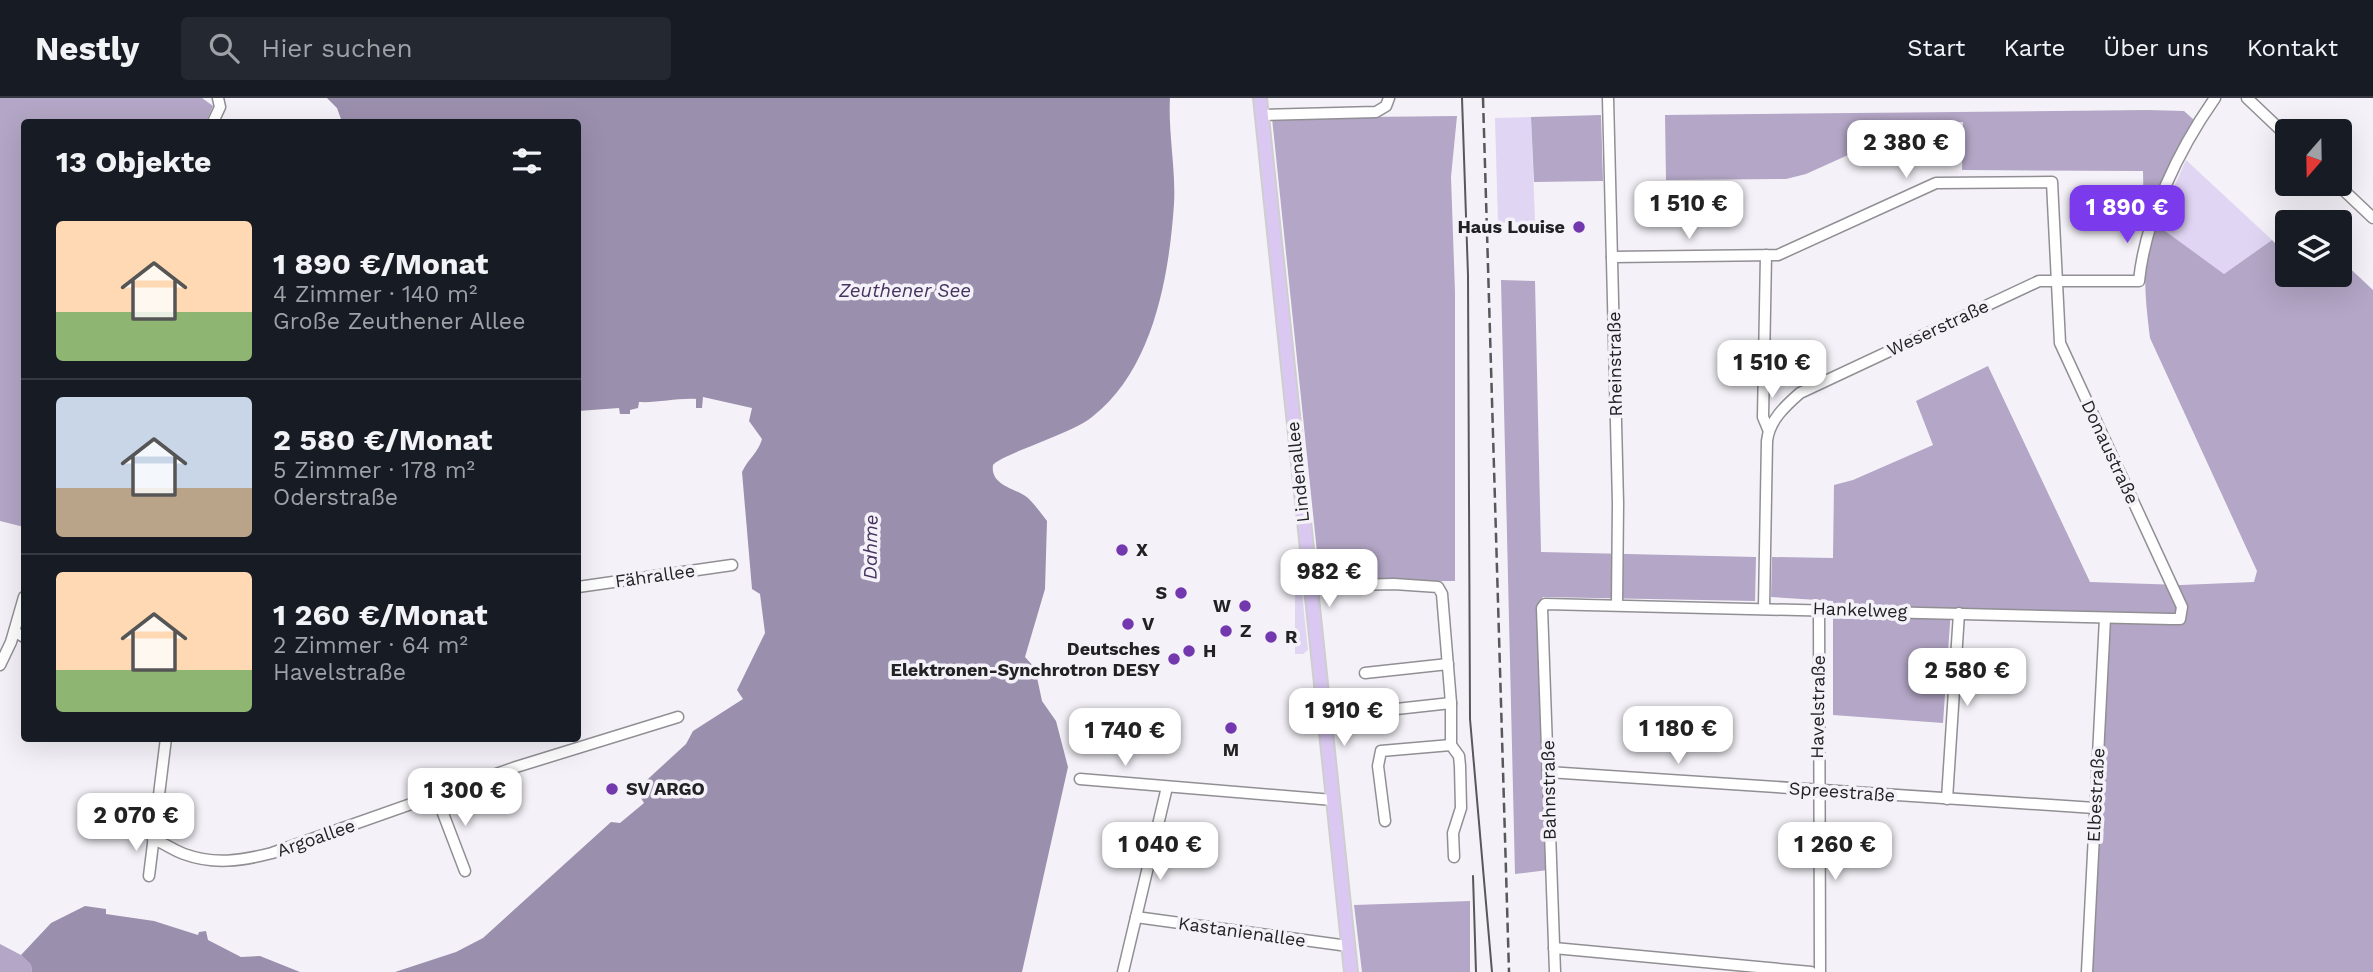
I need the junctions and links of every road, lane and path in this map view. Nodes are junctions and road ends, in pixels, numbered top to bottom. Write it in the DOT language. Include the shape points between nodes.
graph roads {
  1 [pos="1260,98"];
  2 [pos="1389,98"];
  3 [pos="1608,98"];
  4 [pos="2215,98"];
  5 [pos="2247,98"];
  6 [pos="219,100"];
  7 [pos="1262,115"];
  8 [pos="213,119"];
  9 [pos="2275,125"];
  10 [pos="2350,196"];
  11 [pos="2373,218"];
  12 [pos="1766,256"];
  13 [pos="1612,257"];
  14 [pos="2057,281"];
  15 [pos="1768,429"];
  16 [pos="732,565"];
  17 [pos="1310,586"];
  18 [pos="581,587"];
  19 [pos="1617,604"];
  20 [pos="1764,607"];
  21 [pos="1542,608"];
  22 [pos="1819,609"];
  23 [pos="1959,613"];
  24 [pos="2105,618"];
  25 [pos="2180,619"];
  26 [pos="20,634"];
  27 [pos="1448,664"];
  28 [pos="0,665"];
  29 [pos="1365,673"];
  30 [pos="1451,703"];
  31 [pos="1369,712"];
  32 [pos="678,717"];
  33 [pos="165,742"];
  34 [pos="1451,745"];
  35 [pos="1548,772"];
  36 [pos="1080,779"];
  37 [pos="1167,787"];
  38 [pos="1819,790"];
  39 [pos="436,795"];
  40 [pos="1947,799"];
  41 [pos="1333,800"];
  42 [pos="2095,808"];
  43 [pos="1385,821"];
  44 [pos="153,839"];
  45 [pos="1454,857"];
  46 [pos="466,871"];
  47 [pos="149,876"];
  48 [pos="1136,917"];
  49 [pos="1348,946"];
  50 [pos="1554,948"];
  51 [pos="1123,972"];
  52 [pos="1351,972"];
  53 [pos="1555,972"];
  54 [pos="1811,972"];
  55 [pos="1820,972"];
  56 [pos="2087,972"];
  1 -- 7 [label="main road, Lindenallee"];
  2 -- 7 [label="street" via="1376,112"];
  3 -- 13 [label="street, Rheinstraße"];
  4 -- 14 [label="street, Weserstraße" via="2194,128 2148,230 2138,281"];
  5 -- 9 [label="street"];
  6 -- 8 [label="street"];
  7 -- 17 [label="main road, Lindenallee"];
  10 -- 11 [label="street"];
  12 -- 13 [label="street"];
  12 -- 14 [label="street, Donaustraße" via="1793,250 1936,183 2052,182"];
  12 -- 15 [label="street" via="1763,417"];
  13 -- 19 [label="street, Rheinstraße"];
  14 -- 15 [label="street, Weserstraße" via="2039,281 1800,393"];
  14 -- 25 [label="street, Donaustraße" via="2060,343 2182,607"];
  15 -- 20 [label="street"];
  16 -- 18 [label="street, Fährallee"];
  17 -- 27 [label="street" via="1438,587"];
  17 -- 41 [label="main road, Lindenallee"];
  19 -- 20 [label="street, Hankelweg"];
  19 -- 21 [label="street, Hankelweg" via="1545,604"];
  20 -- 22 [label="street, Hankelweg"];
  21 -- 35 [label="street, Bahnstraße"];
  22 -- 23 [label="street, Hankelweg"];
  22 -- 38 [label="street, Havelstraße"];
  23 -- 24 [label="street, Hankelweg"];
  23 -- 40 [label="street"];
  24 -- 25 [label="street, Hankelweg"];
  24 -- 42 [label="street, Elbestraße"];
  26 -- 28 [label="street"];
  27 -- 29 [label="street"];
  27 -- 30 [label="street"];
  30 -- 31 [label="street"];
  30 -- 34 [label="street"];
  32 -- 39 [label="street, Argoallee"];
  33 -- 44 [label="street"];
  34 -- 43 [label="street" via="1381,751 1378,766"];
  34 -- 45 [label="street" via="1459,757 1461,808 1453,833"];
  35 -- 38 [label="street, Spreestraße"];
  35 -- 50 [label="street, Bahnstraße"];
  36 -- 37 [label="street"];
  37 -- 41 [label="street"];
  37 -- 48 [label="street"];
  38 -- 40 [label="street, Spreestraße"];
  38 -- 55 [label="street, Havelstraße"];
  39 -- 44 [label="street, Argoallee" via="243,861 193,857"];
  39 -- 46 [label="street"];
  40 -- 42 [label="street, Spreestraße"];
  41 -- 49 [label="main road, Lindenallee"];
  42 -- 56 [label="street, Elbestraße"];
  44 -- 47 [label="street"];
  48 -- 49 [label="street, Kastanienallee"];
  48 -- 51 [label="street"];
  49 -- 52 [label="main road, Lindenallee"];
  50 -- 53 [label="street, Bahnstraße"];
  50 -- 54 [label="street"];
}
